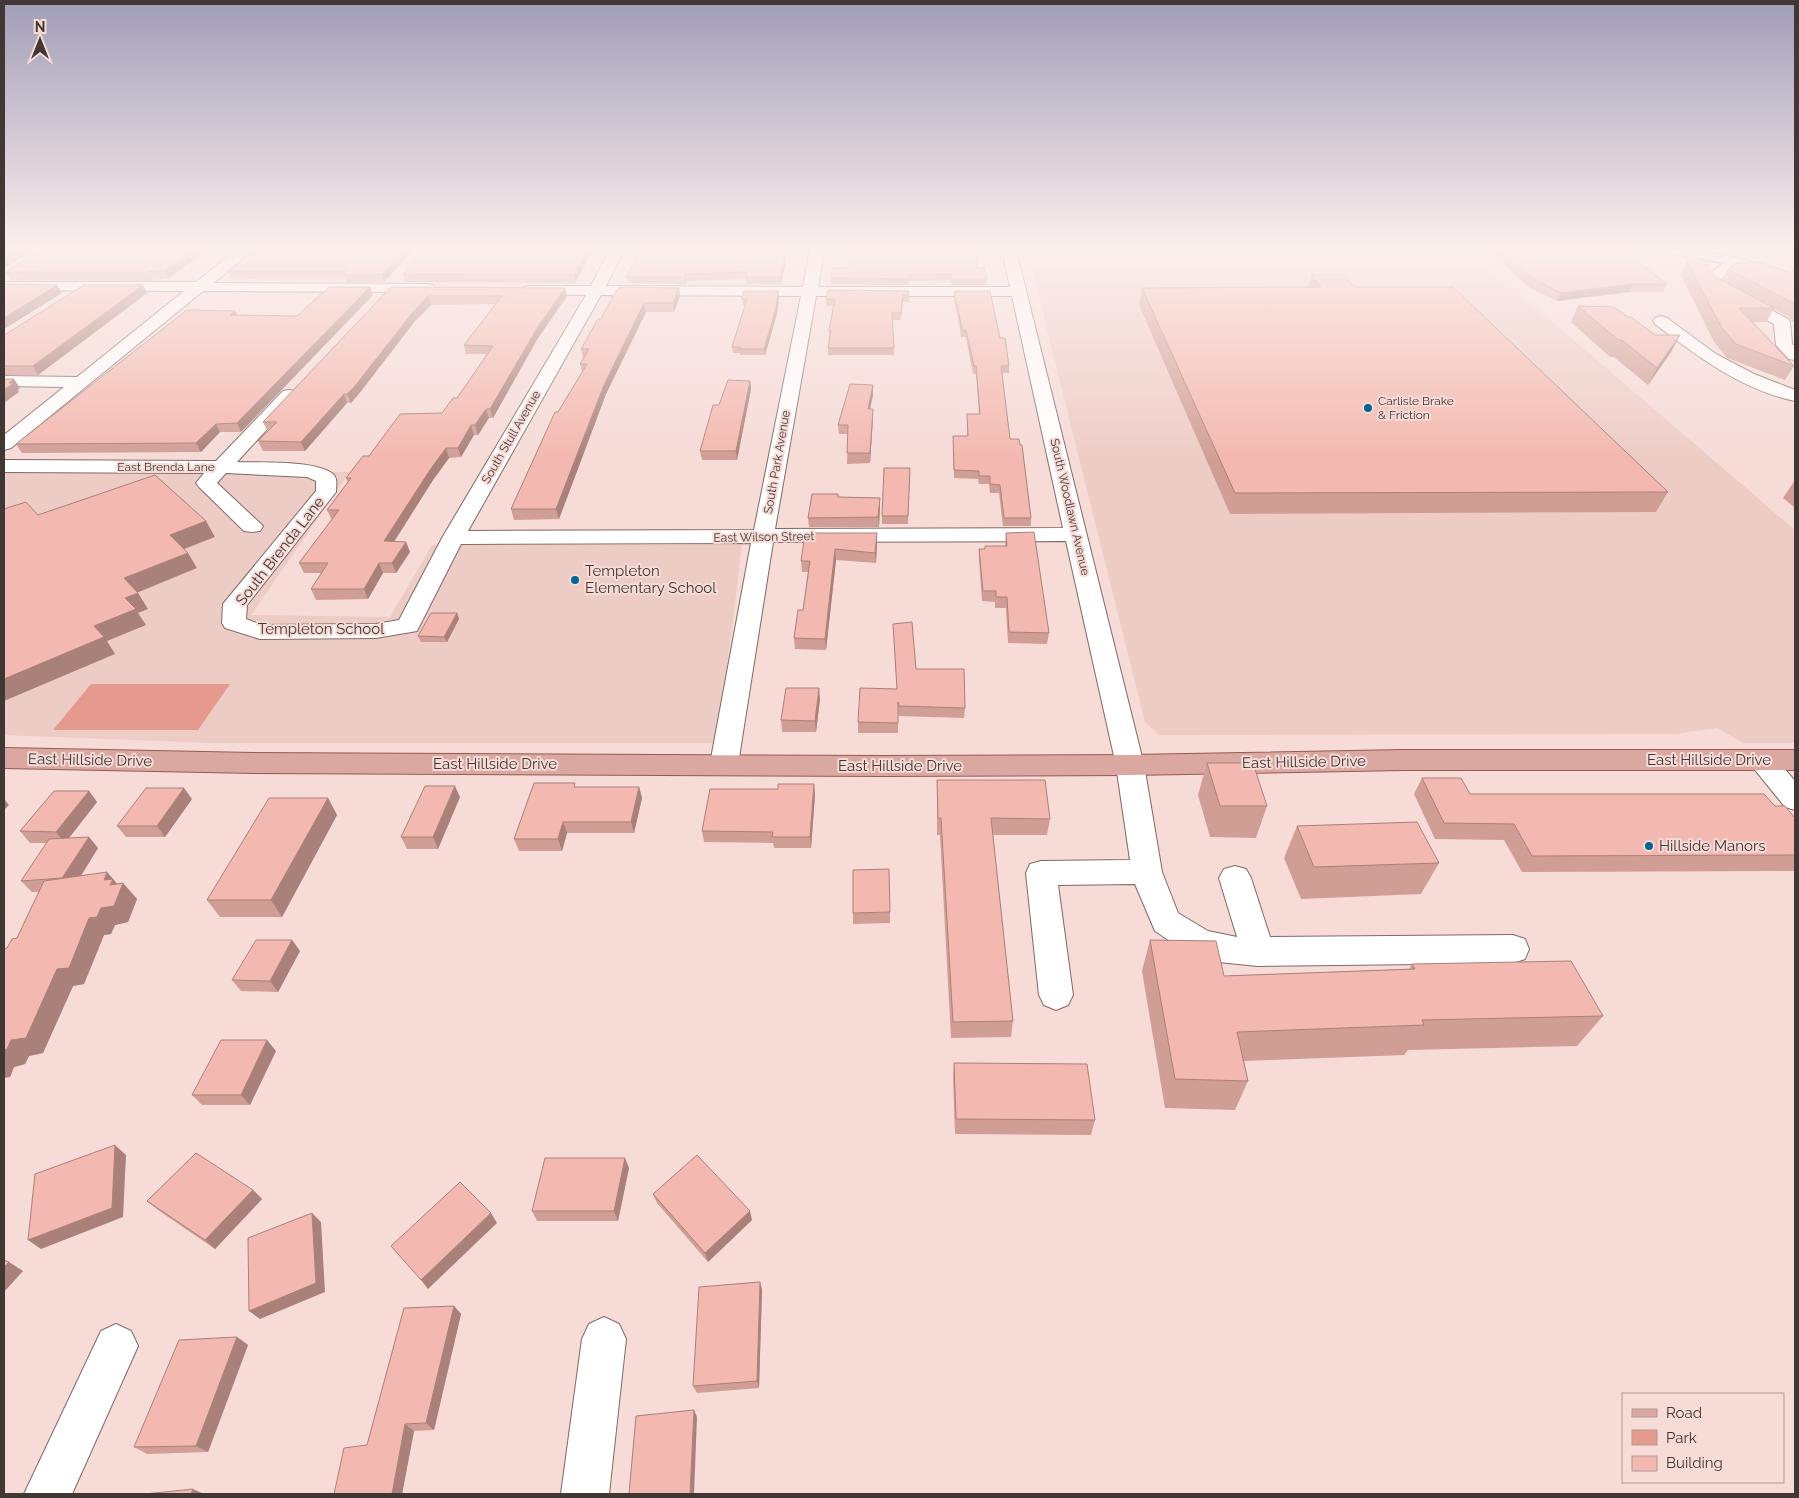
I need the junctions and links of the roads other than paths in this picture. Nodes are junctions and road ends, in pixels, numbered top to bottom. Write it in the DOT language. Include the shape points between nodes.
graph roads {
  1 [pos="158,320"];
  2 [pos="579,320"];
  3 [pos="803,320"];
  4 [pos="1026,320"];
  5 [pos="1778,320"];
  6 [pos="1661,321"];
  7 [pos="1795,355"];
  8 [pos="4,381"];
  9 [pos="82,382"];
  10 [pos="298,387"];
  11 [pos="1795,396"];
  12 [pos="4,444"];
  13 [pos="4,466"];
  14 [pos="221,467"];
  15 [pos="326,478"];
  16 [pos="252,526"];
  17 [pos="1076,534"];
  18 [pos="763,537"];
  19 [pos="453,538"];
  20 [pos="234,624"];
  21 [pos="408,626"];
  22 [pos="4,758"];
  23 [pos="1760,760"];
  24 [pos="1795,760"];
  25 [pos="724,764"];
  26 [pos="1130,765"];
  27 [pos="1795,800"];
  28 [pos="1147,872"];
  29 [pos="1235,878"];
  30 [pos="1513,949"];
  31 [pos="1258,952"];
  32 [pos="1056,995"];
  33 [pos="604,1339"];
  34 [pos="116,1346"];
  35 [pos="48,1494"];
  36 [pos="585,1494"];
  1 -- 9 [label="street"];
  2 -- 19 [label="street, South Stull Avenue"];
  3 -- 18 [label="street, South Park Avenue"];
  4 -- 17 [label="street, South Woodlawn Avenue"];
  5 -- 7 [label="street" via="1782,322 1784,345"];
  6 -- 11 [label="street" via="1710,358 1748,378"];
  8 -- 9 [label="street"];
  9 -- 12 [label="street"];
  10 -- 14 [label="street"];
  13 -- 14 [label="street, East Brenda Lane"];
  14 -- 15 [label="street, East Brenda Lane" via="311,471"];
  14 -- 16 [label="street" via="206,483"];
  15 -- 20 [label="street, South Brenda Lane" via="326,492 235,604"];
  17 -- 18 [label="street, East Wilson Street"];
  17 -- 26 [label="street, South Woodlawn Avenue"];
  18 -- 19 [label="street, East Wilson Street"];
  18 -- 25 [label="street, South Park Avenue"];
  19 -- 21 [label="street, South Stull Avenue"];
  20 -- 21 [label="street, Templeton School" via="260,632 376,631"];
  22 -- 25 [label="main road, East Hillside Drive" via="254,763"];
  23 -- 24 [label="main road, East Hillside Drive"];
  23 -- 26 [label="main road, East Hillside Drive" via="1403,760"];
  23 -- 27 [label="street"];
  25 -- 26 [label="main road, East Hillside Drive"];
  26 -- 28 [label="street, South Woodlawn Avenue"];
  28 -- 31 [label="street, South Woodlawn Avenue" via="1166,922 1198,942 1218,948"];
  28 -- 32 [label="street" via="1041,873"];
  29 -- 31 [label="street"];
  30 -- 31 [label="street, South Woodlawn Avenue"];
  33 -- 36 [label="street"];
  34 -- 35 [label="street"];
}
